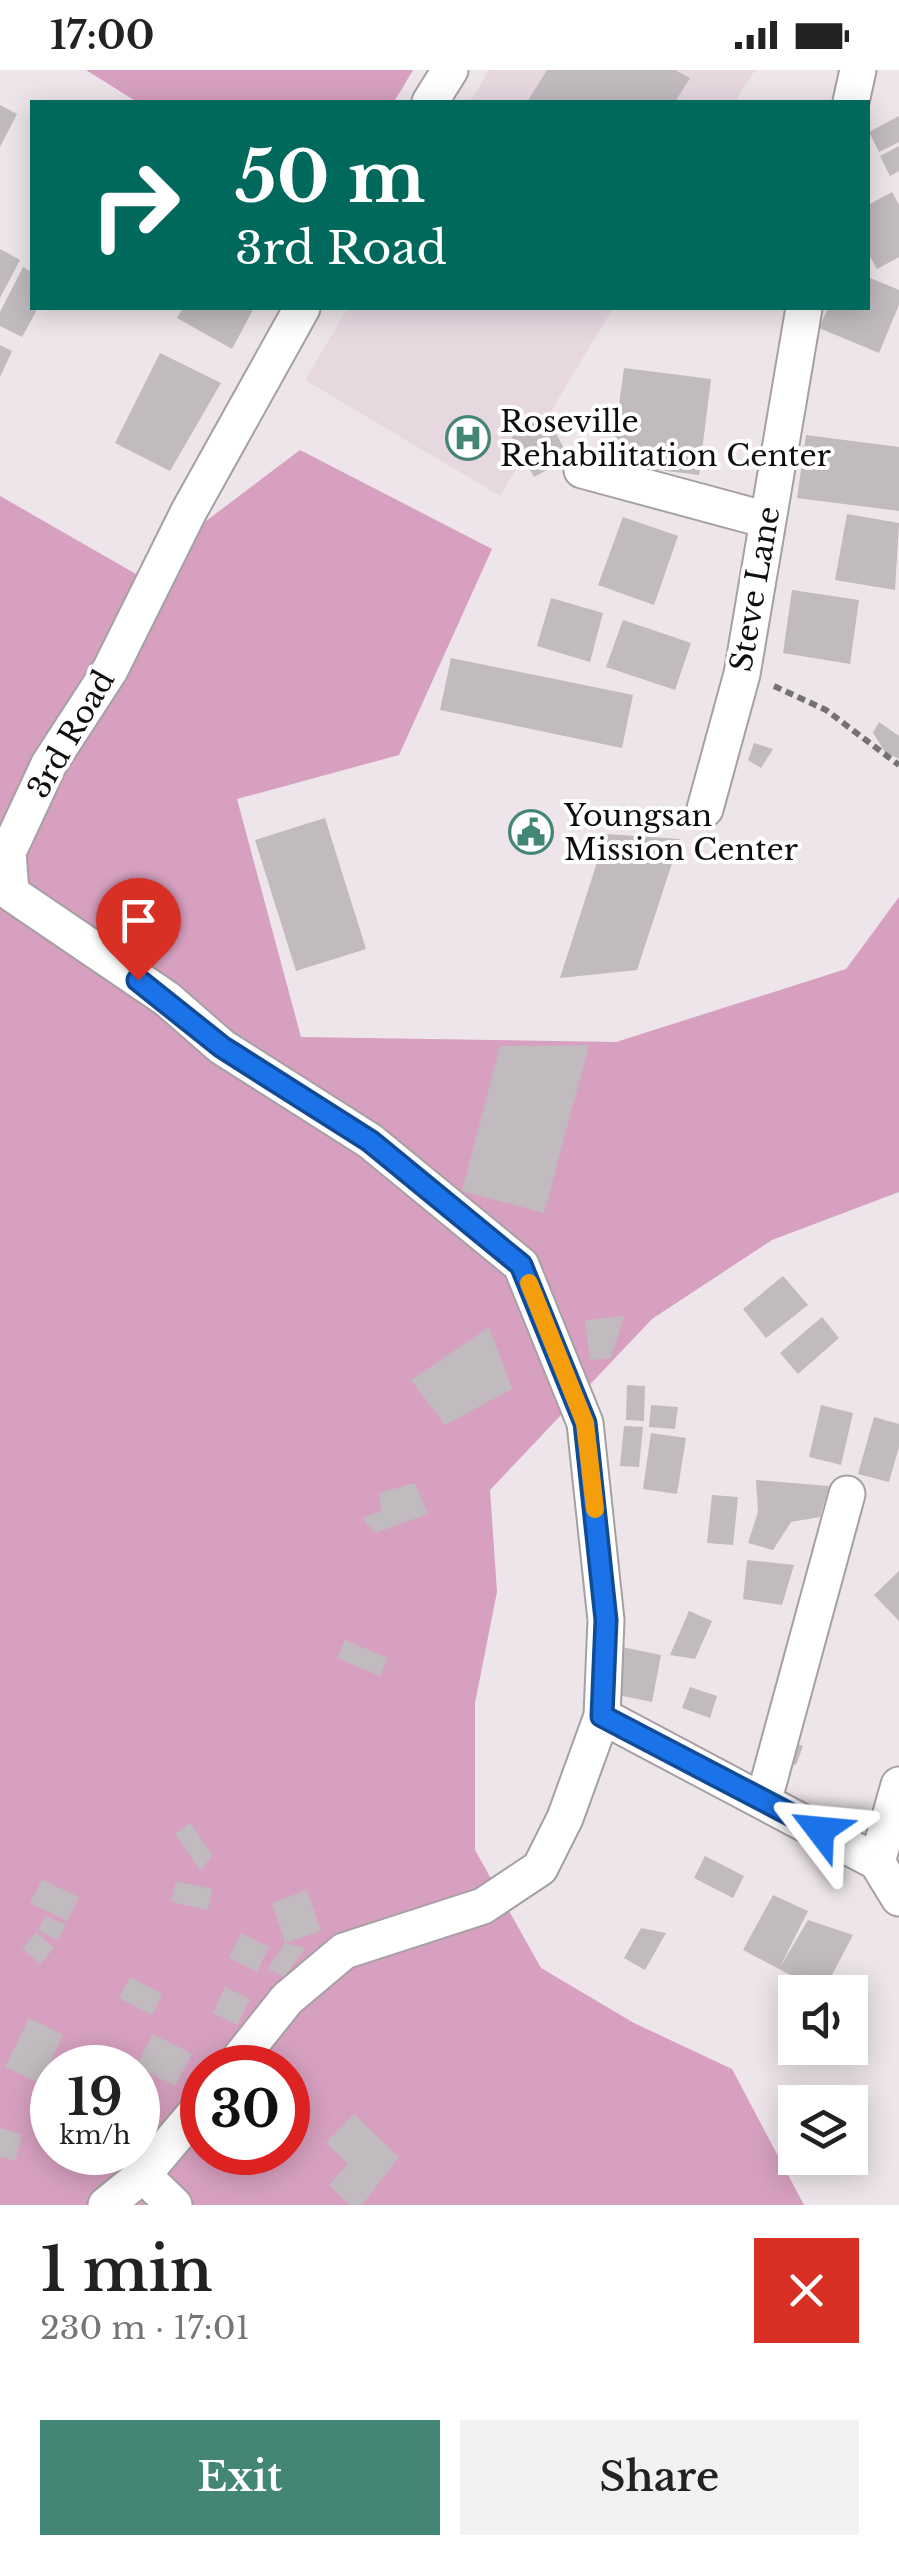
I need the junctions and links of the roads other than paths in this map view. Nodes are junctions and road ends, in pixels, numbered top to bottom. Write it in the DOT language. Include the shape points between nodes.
graph roads {
  1 [pos="450,70"];
  2 [pos="858,70"];
  3 [pos="431,100"];
  4 [pos="851,100"];
  5 [pos="301,310"];
  6 [pos="804,310"];
  7 [pos="582,470"];
  8 [pos="767,520"];
  9 [pos="705,809"];
  10 [pos="847,1494"];
  11 [pos="602,1716"];
  12 [pos="899,1785"];
  13 [pos="764,1799"];
  14 [pos="877,1862"];
  15 [pos="899,1898"];
  16 [pos="250,2045"];
  17 [pos="180,2131"];
  18 [pos="160,2155"];
  19 [pos="143,2175"];
  20 [pos="106,2205"];
  21 [pos="174,2205"];
  1 -- 3 [label="street"];
  2 -- 4 [label="street"];
  5 -- 11 [label="street, 3rd Road" via="188,511 110,670 49,764 8,852 11,893 167,999 222,1047 370,1141 521,1265 585,1423 606,1620"];
  6 -- 8 [label="street, Steve Lane"];
  7 -- 8 [label="street"];
  8 -- 9 [label="street, Steve Lane" via="742,674"];
  10 -- 13 [label="street"];
  11 -- 13 [label="street"];
  11 -- 16 [label="street" via="566,1818 540,1868 483,1906 344,1951 287,1999"];
  12 -- 14 [label="street"];
  13 -- 14 [label="street"];
  14 -- 15 [label="street"];
  17 -- 18 [label="street"];
  19 -- 20 [label="street"];
  19 -- 21 [label="street"];
}
